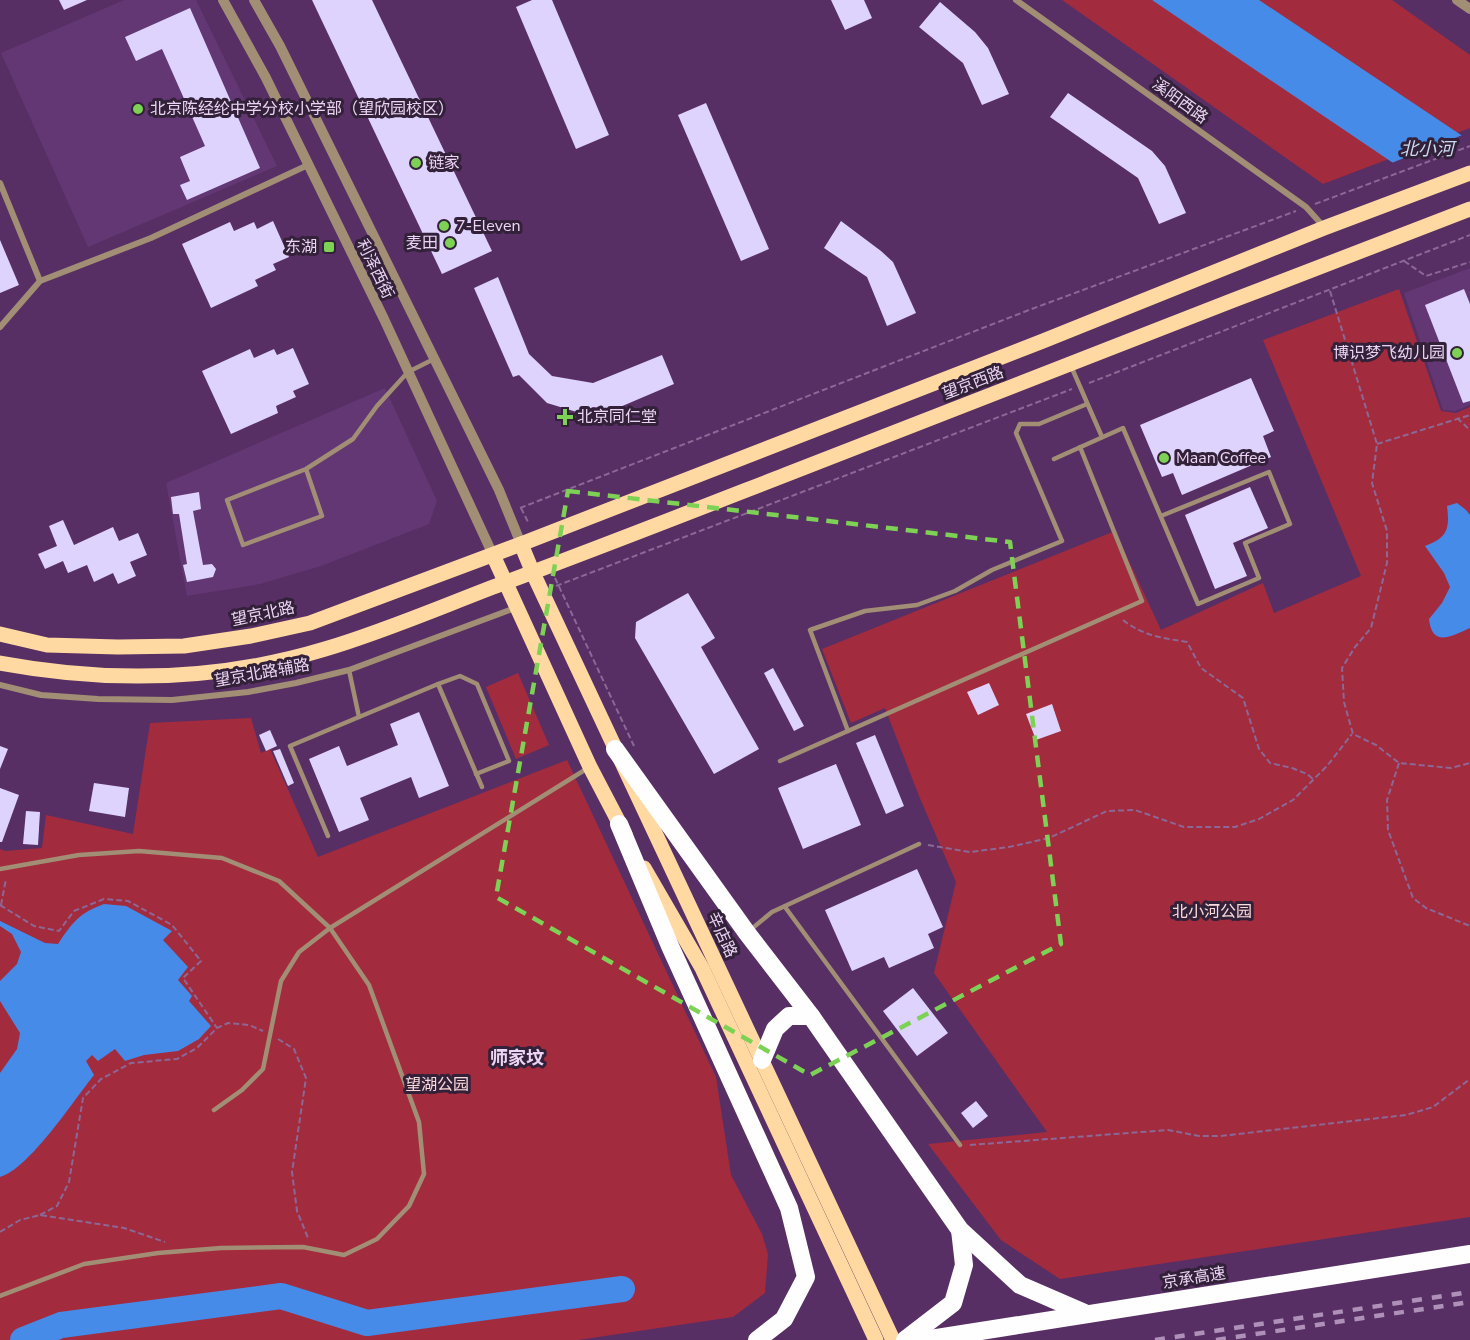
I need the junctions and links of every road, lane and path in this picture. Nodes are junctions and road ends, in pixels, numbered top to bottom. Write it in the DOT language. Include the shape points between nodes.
graph roads {
  1 [pos="223,0"];
  2 [pos="254,0"];
  3 [pos="1016,0"];
  4 [pos="1457,0"];
  5 [pos="1470,9"];
  6 [pos="1470,146"];
  7 [pos="308,165"];
  8 [pos="1470,173"];
  9 [pos="0,183"];
  10 [pos="1306,207"];
  11 [pos="1470,209"];
  12 [pos="1324,228"];
  13 [pos="1470,235"];
  14 [pos="1404,261"];
  15 [pos="1470,262"];
  16 [pos="40,281"];
  17 [pos="1329,291"];
  18 [pos="0,327"];
  19 [pos="434,359"];
  20 [pos="1070,365"];
  21 [pos="408,372"];
  22 [pos="1080,386"];
  23 [pos="1087,404"];
  24 [pos="1470,415"];
  25 [pos="1457,418"];
  26 [pos="1470,430"];
  27 [pos="1102,437"];
  28 [pos="1377,444"];
  29 [pos="1080,447"];
  30 [pos="1054,459"];
  31 [pos="306,469"];
  32 [pos="521,508"];
  33 [pos="508,512"];
  34 [pos="1161,516"];
  35 [pos="536,537"];
  36 [pos="521,544"];
  37 [pos="493,555"];
  38 [pos="550,566"];
  39 [pos="533,573"];
  40 [pos="506,582"];
  41 [pos="558,586"];
  42 [pos="542,592"];
  43 [pos="517,608"];
  44 [pos="1114,613"];
  45 [pos="0,634"];
  46 [pos="0,663"];
  47 [pos="349,670"];
  48 [pos="438,684"];
  49 [pos="0,686"];
  50 [pos="358,717"];
  51 [pos="848,731"];
  52 [pos="1353,734"];
  53 [pos="615,749"];
  54 [pos="636,750"];
  55 [pos="780,761"];
  56 [pos="1399,763"];
  57 [pos="1470,763"];
  58 [pos="590,767"];
  59 [pos="476,774"];
  60 [pos="1313,780"];
  61 [pos="482,787"];
  62 [pos="619,824"];
  63 [pos="328,836"];
  64 [pos="919,844"];
  65 [pos="8,868"];
  66 [pos="0,869"];
  67 [pos="0,905"];
  68 [pos="785,907"];
  69 [pos="1470,926"];
  70 [pos="330,928"];
  71 [pos="747,933"];
  72 [pos="719,970"];
  73 [pos="811,1016"];
  74 [pos="217,1028"];
  75 [pos="271,1035"];
  76 [pos="762,1060"];
  77 [pos="1470,1079"];
  78 [pos="214,1110"];
  79 [pos="960,1146"];
  80 [pos="40,1215"];
  81 [pos="960,1230"];
  82 [pos="0,1232"];
  83 [pos="312,1249"];
  84 [pos="187,1250"];
  85 [pos="1470,1254"];
  86 [pos="0,1296"];
  87 [pos="1087,1314"];
  88 [pos="757,1340"];
  89 [pos="876,1340"];
  90 [pos="893,1340"];
  91 [pos="905,1340"];
  92 [pos="924,1340"];
  1 -- 7 [label="street, 利泽西街"];
  2 -- 19 [label="street, 利泽西街"];
  3 -- 10 [label="street, 溪阳西路"];
  4 -- 5 [label="street"];
  6 -- 10 [label="path"];
  7 -- 16 [label="street" via="151,238"];
  7 -- 21 [label="street, 利泽西街"];
  8 -- 12 [label="main road, 望京西路"];
  9 -- 16 [label="street"];
  10 -- 12 [label="street, 溪阳西路"];
  10 -- 32 [label="path"];
  11 -- 20 [label="main road, 望京西路"];
  12 -- 35 [label="main road, 望京西路"];
  13 -- 14 [label="path"];
  14 -- 15 [label="path" via="1426,276"];
  14 -- 17 [label="path"];
  16 -- 18 [label="street"];
  17 -- 22 [label="path"];
  17 -- 28 [label="path"];
  19 -- 21 [label="lane"];
  19 -- 33 [label="street, 利泽西街"];
  20 -- 22 [label="lane"];
  20 -- 38 [label="main road, 望京西路"];
  21 -- 31 [label="lane" via="354,439"];
  21 -- 37 [label="street, 利泽西街"];
  22 -- 23 [label="lane"];
  22 -- 41 [label="path"];
  23 -- 27 [label="lane"];
  23 -- 51 [label="lane" via="1039,424 1020,424 1016,433 1062,541 926,602 865,611 810,630"];
  24 -- 25 [label="path"];
  25 -- 26 [label="path"];
  25 -- 28 [label="path"];
  27 -- 29 [label="lane"];
  27 -- 34 [label="lane" via="1123,428"];
  28 -- 52 [label="path" via="1372,483 1387,531 1387,563 1371,628 1342,668 1344,702"];
  29 -- 30 [label="lane"];
  29 -- 44 [label="lane" via="1142,601"];
  31 -- 31 [label="lane" via="227,500 243,545 322,516"];
  32 -- 33 [label="path"];
  32 -- 35 [label="path"];
  33 -- 36 [label="street, 利泽西街"];
  34 -- 34 [label="lane" via="1198,604 1259,578 1245,543 1290,524 1269,472"];
  35 -- 36 [label="main road, 望京西路"];
  36 -- 37 [label="main road, 望京北路"];
  36 -- 39 [label="main road, 辛店路"];
  37 -- 40 [label="main road, 辛店路"];
  37 -- 45 [label="main road, 望京北路" via="310,623 251,636 183,646 118,647 47,645"];
  38 -- 39 [label="main road, 望京西路"];
  38 -- 41 [label="path"];
  39 -- 40 [label="main road, 望京西路"];
  39 -- 42 [label="main road, 辛店路"];
  40 -- 43 [label="main road, 辛店路"];
  40 -- 46 [label="main road" via="328,648 236,669 124,677 41,671"];
  41 -- 42 [label="path"];
  41 -- 54 [label="path"];
  42 -- 53 [label="main road, 辛店路"];
  43 -- 47 [label="street, 望京北路辅路"];
  43 -- 58 [label="main road, 辛店路"];
  44 -- 51 [label="lane"];
  44 -- 60 [label="path" via="1134,629 1151,636 1187,642 1201,668 1243,698 1259,749 1270,763 1292,768"];
  47 -- 49 [label="street, 望京北路辅路" via="248,692 172,700 40,695"];
  47 -- 50 [label="lane"];
  48 -- 50 [label="lane"];
  48 -- 59 [label="lane"];
  48 -- 59 [label="lane" via="460,676 477,684 509,761"];
  50 -- 63 [label="lane" via="290,746"];
  51 -- 55 [label="lane"];
  52 -- 56 [label="path"];
  52 -- 60 [label="path"];
  53 -- 71 [label="highway"];
  53 -- 72 [label="main road, 辛店路"];
  56 -- 57 [label="path" via="1451,768"];
  56 -- 69 [label="path" via="1387,800 1388,830 1413,898 1426,908"];
  58 -- 62 [label="main road, 辛店路"];
  58 -- 70 [label="lane"];
  59 -- 61 [label="lane"];
  60 -- 64 [label="path" via="1293,800 1235,827 1184,827 1135,810 1107,810 1048,838 1010,847 970,852"];
  62 -- 88 [label="highway" via="789,1208 806,1277 784,1318"];
  62 -- 89 [label="main road, 辛店路" via="702,968"];
  64 -- 68 [label="lane"];
  65 -- 66 [label="lane"];
  65 -- 67 [label="path"];
  65 -- 70 [label="lane" via="79,855 129,852 222,858 279,881"];
  67 -- 74 [label="path" via="34,926 59,931 74,911 104,899 128,901 172,925 201,961 183,978"];
  68 -- 71 [label="lane" via="772,912"];
  68 -- 79 [label="lane"];
  70 -- 75 [label="lane" via="299,952 281,981"];
  70 -- 83 [label="lane" via="369,985 419,1122 424,1174 409,1206 377,1239 344,1255"];
  71 -- 72 [label="path" via="722,950"];
  71 -- 73 [label="highway"];
  72 -- 76 [label="main road, 辛店路"];
  73 -- 76 [label="highway" via="789,1016 775,1029"];
  73 -- 81 [label="highway"];
  74 -- 75 [label="path" via="228,1023 249,1025"];
  74 -- 80 [label="path" via="197,1048 177,1059 131,1063 101,1079 83,1098 69,1182 57,1206"];
  75 -- 78 [label="lane" via="263,1068 242,1090"];
  75 -- 83 [label="path" via="294,1049 306,1078 292,1172 297,1211"];
  76 -- 90 [label="main road, 辛店路"];
  77 -- 79 [label="path" via="1432,1107 1406,1116 1221,1136 1168,1130"];
  80 -- 82 [label="path" via="20,1220"];
  80 -- 84 [label="path" via="124,1228"];
  81 -- 87 [label="highway" via="1020,1285"];
  81 -- 91 [label="highway" via="964,1265 953,1303"];
  83 -- 84 [label="lane"];
  84 -- 86 [label="lane" via="84,1264"];
  85 -- 87 [label="highway, 京承高速"];
  87 -- 92 [label="highway, 京承高速"];
}
